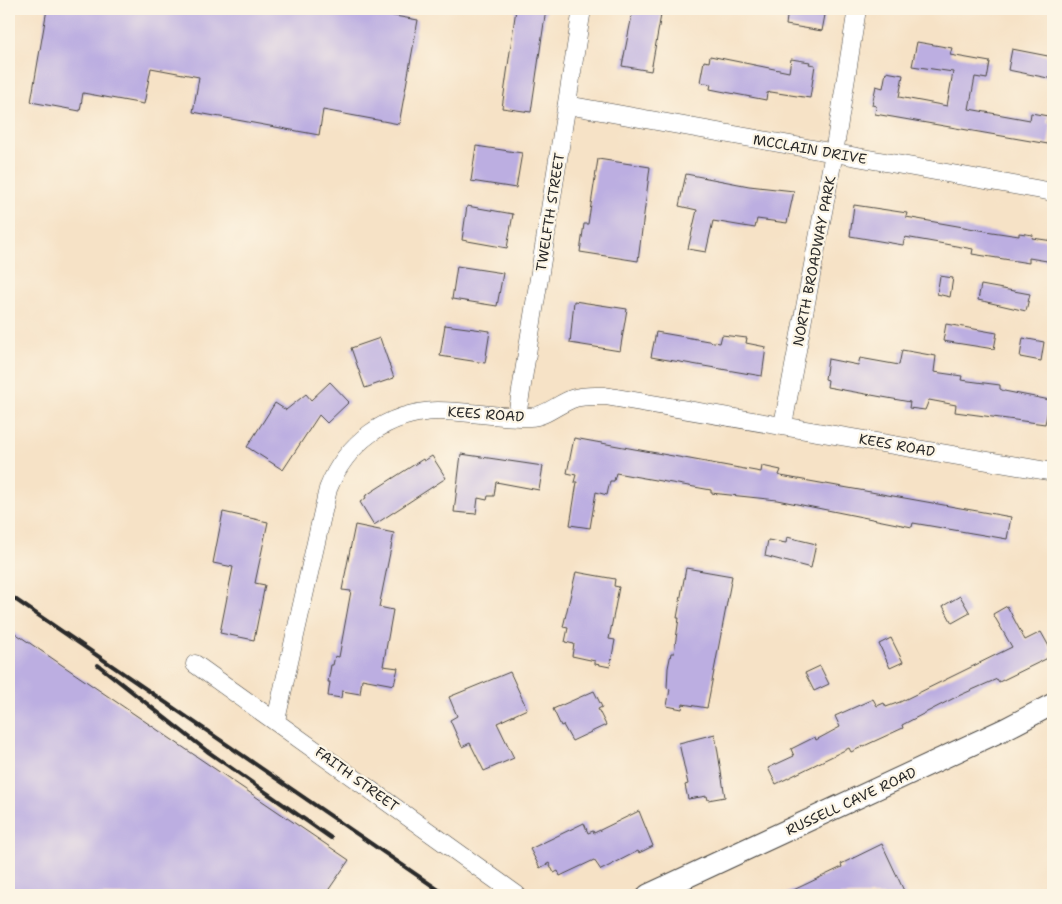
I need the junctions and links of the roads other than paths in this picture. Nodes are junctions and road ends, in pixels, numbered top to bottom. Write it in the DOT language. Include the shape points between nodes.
graph roads {
  1 [pos="582,9"];
  2 [pos="858,9"];
  3 [pos="567,105"];
  4 [pos="834,153"];
  5 [pos="1053,192"];
  6 [pos="517,416"];
  7 [pos="783,425"];
  8 [pos="1053,472"];
  9 [pos="195,664"];
  10 [pos="1053,704"];
  11 [pos="276,720"];
  12 [pos="517,895"];
  13 [pos="648,895"];
  1 -- 3 [label="street, TWELFTH STREET"];
  2 -- 4 [label="street, NORTH BROADWAY PARK"];
  3 -- 4 [label="street, MCCLAIN DRIVE"];
  3 -- 6 [label="street, TWELFTH STREET"];
  4 -- 5 [label="street, MCCLAIN DRIVE"];
  4 -- 7 [label="street, NORTH BROADWAY PARK"];
  6 -- 7 [label="street, KEES ROAD" via="531,418 575,397 605,396"];
  6 -- 11 [label="street, KEES ROAD" via="438,411 412,414 372,431 344,458 328,489"];
  7 -- 8 [label="street, KEES ROAD"];
  9 -- 11 [label="street, FAITH STREET"];
  10 -- 13 [label="street, RUSSELL CAVE ROAD"];
  11 -- 12 [label="street, FAITH STREET"];
}
